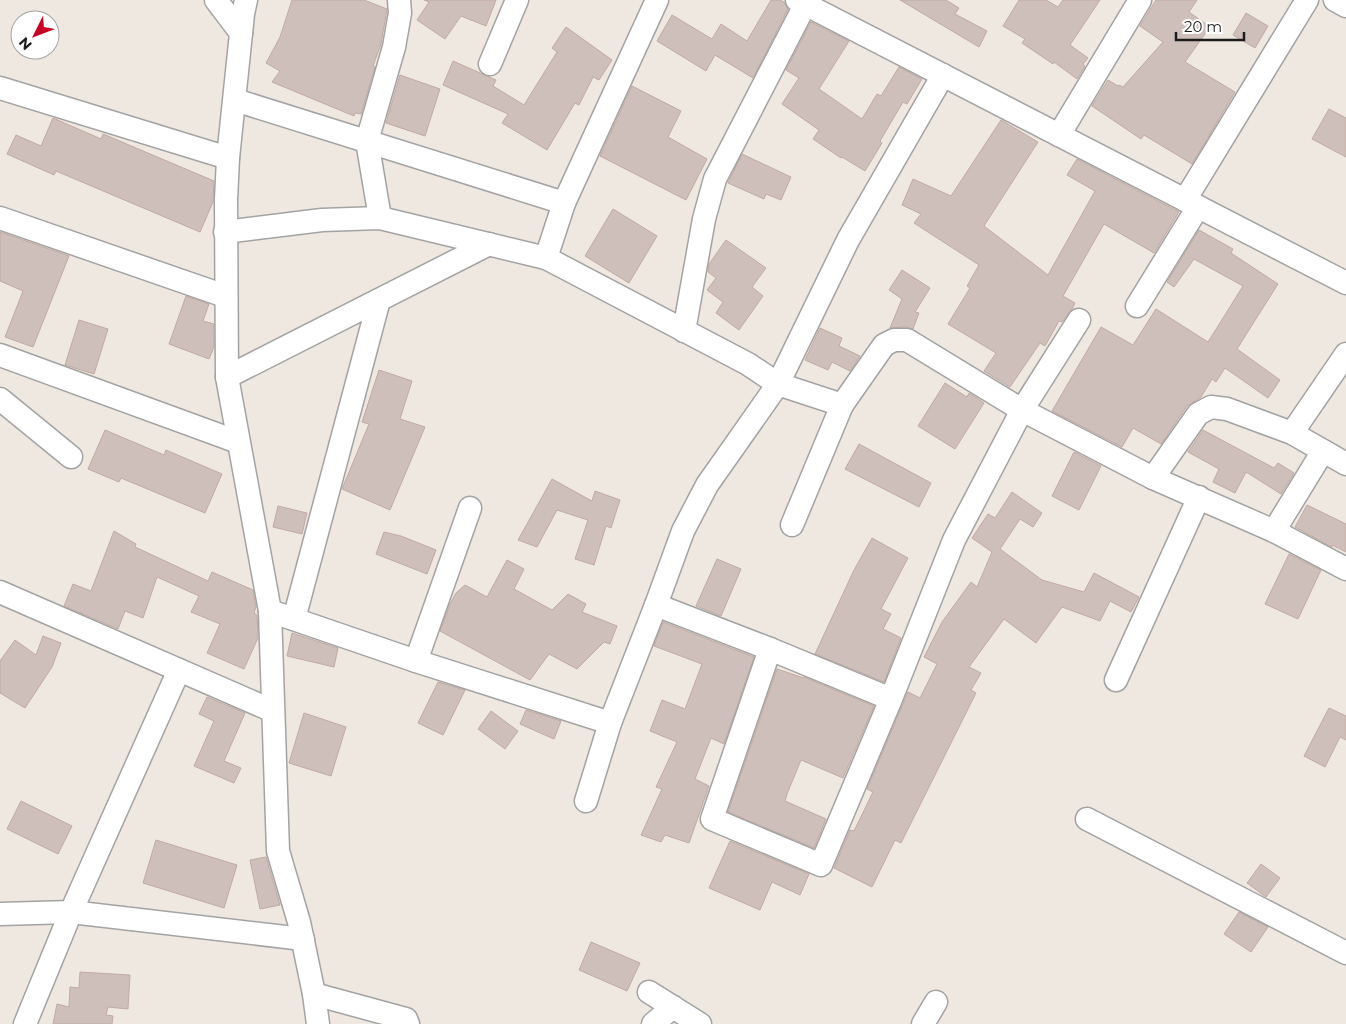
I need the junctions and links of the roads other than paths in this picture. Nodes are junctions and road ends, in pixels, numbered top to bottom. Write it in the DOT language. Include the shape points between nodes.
graph roads {
  1 [pos="216,0"];
  2 [pos="246,0"];
  3 [pos="399,0"];
  4 [pos="517,0"];
  5 [pos="657,0"];
  6 [pos="1140,0"];
  7 [pos="1307,0"];
  8 [pos="1335,0"];
  9 [pos="801,2"];
  10 [pos="1346,6"];
  11 [pos="241,33"];
  12 [pos="490,64"];
  13 [pos="943,75"];
  14 [pos="0,88"];
  15 [pos="235,100"];
  16 [pos="1059,135"];
  17 [pos="367,141"];
  18 [pos="228,158"];
  19 [pos="564,203"];
  20 [pos="1192,204"];
  21 [pos="0,218"];
  22 [pos="380,218"];
  23 [pos="226,232"];
  24 [pos="489,244"];
  25 [pos="546,258"];
  26 [pos="1346,283"];
  27 [pos="225,296"];
  28 [pos="379,300"];
  29 [pos="1137,306"];
  30 [pos="1080,320"];
  31 [pos="684,331"];
  32 [pos="1346,354"];
  33 [pos="0,355"];
  34 [pos="226,377"];
  35 [pos="778,384"];
  36 [pos="0,399"];
  37 [pos="842,406"];
  38 [pos="1022,410"];
  39 [pos="1292,434"];
  40 [pos="238,442"];
  41 [pos="1323,451"];
  42 [pos="71,457"];
  43 [pos="1346,464"];
  44 [pos="1153,478"];
  45 [pos="1199,497"];
  46 [pos="470,508"];
  47 [pos="792,525"];
  48 [pos="1274,531"];
  49 [pos="1346,569"];
  50 [pos="0,592"];
  51 [pos="656,605"];
  52 [pos="270,611"];
  53 [pos="294,619"];
  54 [pos="770,648"];
  55 [pos="416,661"];
  56 [pos="178,670"];
  57 [pos="1116,680"];
  58 [pos="892,699"];
  59 [pos="273,711"];
  60 [pos="610,723"];
  61 [pos="586,801"];
  62 [pos="1087,819"];
  63 [pos="72,912"];
  64 [pos="0,914"];
  65 [pos="303,939"];
  66 [pos="1346,953"];
  67 [pos="649,992"];
  68 [pos="314,994"];
  69 [pos="936,1002"];
  70 [pos="673,1007"];
  71 [pos="25,1024"];
  72 [pos="318,1024"];
  73 [pos="408,1024"];
  74 [pos="653,1024"];
  75 [pos="700,1024"];
  76 [pos="923,1024"];
  1 -- 11 [label="street"];
  2 -- 11 [label="street"];
  3 -- 17 [label="street" via="394,46"];
  4 -- 12 [label="street"];
  5 -- 19 [label="street"];
  6 -- 16 [label="street"];
  7 -- 20 [label="street"];
  8 -- 10 [label="street"];
  9 -- 13 [label="street"];
  9 -- 31 [label="street" via="715,179 704,220"];
  11 -- 15 [label="street"];
  13 -- 16 [label="street"];
  13 -- 35 [label="street" via="848,240"];
  14 -- 18 [label="street"];
  15 -- 17 [label="street"];
  15 -- 18 [label="street"];
  16 -- 20 [label="street"];
  17 -- 19 [label="street"];
  17 -- 22 [label="street"];
  18 -- 23 [label="street"];
  19 -- 25 [label="street"];
  20 -- 26 [label="street"];
  20 -- 29 [label="street"];
  21 -- 27 [label="street"];
  22 -- 23 [label="street" via="322,220"];
  22 -- 24 [label="street"];
  23 -- 27 [label="street"];
  24 -- 25 [label="street"];
  24 -- 28 [label="street"];
  25 -- 31 [label="street"];
  27 -- 34 [label="street"];
  28 -- 34 [label="street"];
  28 -- 53 [label="street"];
  30 -- 38 [label="street"];
  31 -- 35 [label="street" via="748,364"];
  32 -- 39 [label="street"];
  33 -- 40 [label="street"];
  34 -- 40 [label="street"];
  35 -- 37 [label="street"];
  35 -- 51 [label="street" via="707,485 683,531"];
  36 -- 42 [label="street"];
  37 -- 38 [label="street" via="884,345 894,340 907,340"];
  37 -- 47 [label="street"];
  38 -- 44 [label="street"];
  38 -- 58 [label="street" via="954,540"];
  39 -- 41 [label="street"];
  39 -- 44 [label="street" via="1227,409 1211,407 1198,414"];
  40 -- 52 [label="street"];
  41 -- 43 [label="street"];
  41 -- 48 [label="street"];
  44 -- 45 [label="street"];
  45 -- 48 [label="street"];
  45 -- 57 [label="street"];
  46 -- 55 [label="street"];
  48 -- 49 [label="street"];
  50 -- 56 [label="street"];
  51 -- 54 [label="street"];
  51 -- 60 [label="street"];
  52 -- 53 [label="street"];
  52 -- 59 [label="street"];
  53 -- 55 [label="street"];
  54 -- 58 [label="street"];
  54 -- 58 [label="street" via="712,819 821,865"];
  55 -- 60 [label="street"];
  56 -- 59 [label="street"];
  56 -- 63 [label="street"];
  59 -- 65 [label="street" via="278,851"];
  60 -- 61 [label="street"];
  62 -- 66 [label="street"];
  63 -- 64 [label="street"];
  63 -- 65 [label="street"];
  63 -- 71 [label="street"];
  65 -- 68 [label="street"];
  67 -- 70 [label="street"];
  68 -- 72 [label="street"];
  68 -- 73 [label="street" via="406,1019"];
  69 -- 76 [label="street"];
  70 -- 74 [label="street"];
  70 -- 75 [label="street"];
}
